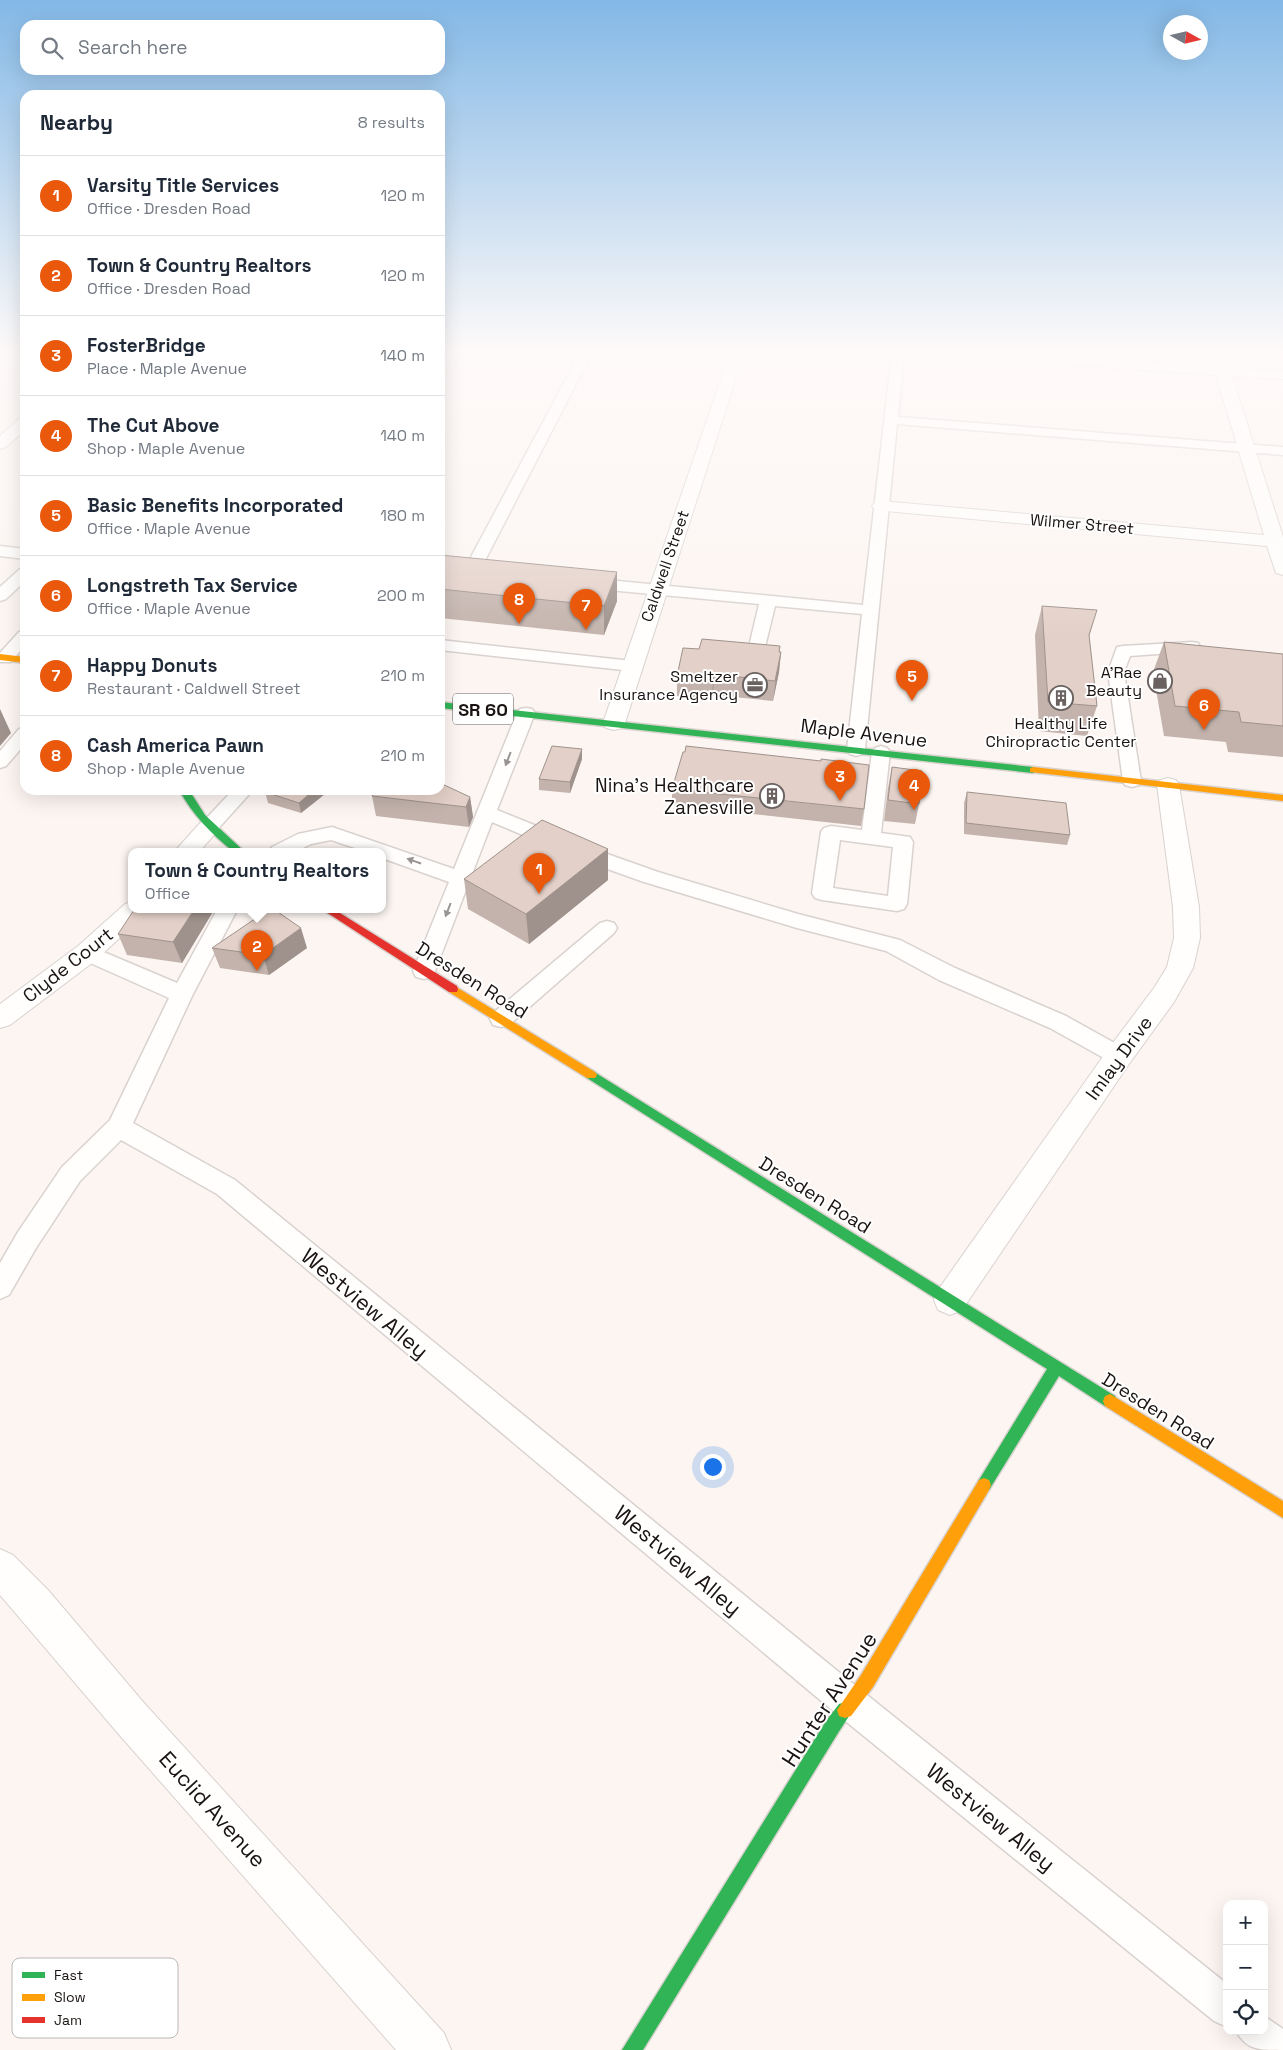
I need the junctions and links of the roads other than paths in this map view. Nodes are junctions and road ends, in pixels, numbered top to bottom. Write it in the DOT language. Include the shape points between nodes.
graph roads {
  1 [pos="1246,448"];
  2 [pos="532,449"];
  3 [pos="705,449"];
  4 [pos="888,449"];
  5 [pos="1254,449"];
  6 [pos="1283,451"];
  7 [pos="881,506"];
  8 [pos="0,538"];
  9 [pos="20,540"];
  10 [pos="1279,541"];
  11 [pos="0,551"];
  12 [pos="20,553"];
  13 [pos="1283,569"];
  14 [pos="491,574"];
  15 [pos="20,577"];
  16 [pos="569,582"];
  17 [pos="657,590"];
  18 [pos="0,596"];
  19 [pos="768,600"];
  20 [pos="870,610"];
  21 [pos="20,640"];
  22 [pos="445,646"];
  23 [pos="1204,648"];
  24 [pos="755,655"];
  25 [pos="2,657"];
  26 [pos="20,659"];
  27 [pos="632,666"];
  28 [pos="445,706"];
  29 [pos="526,714"];
  30 [pos="614,723"];
  31 [pos="20,739"];
  32 [pos="856,750"];
  33 [pos="881,752"];
  34 [pos="0,762"];
  35 [pos="1132,781"];
  36 [pos="1168,785"];
  37 [pos="186,795"];
  38 [pos="239,795"];
  39 [pos="1283,798"];
  40 [pos="487,813"];
  41 [pos="208,828"];
  42 [pos="871,838"];
  43 [pos="190,848"];
  44 [pos="235,848"];
  45 [pos="287,848"];
  46 [pos="375,848"];
  47 [pos="386,852"];
  48 [pos="460,878"];
  49 [pos="131,913"];
  50 [pos="225,913"];
  51 [pos="333,913"];
  52 [pos="607,928"];
  53 [pos="86,953"];
  54 [pos="424,971"];
  55 [pos="182,994"];
  56 [pos="0,1018"];
  57 [pos="501,1019"];
  58 [pos="1119,1056"];
  59 [pos="119,1127"];
  60 [pos="0,1287"];
  61 [pos="950,1300"];
  62 [pos="1056,1368"];
  63 [pos="1283,1510"];
  64 [pos="0,1568"];
  65 [pos="850,1703"];
  66 [pos="1223,2005"];
  67 [pos="1260,2035"];
  68 [pos="427,2050"];
  69 [pos="632,2050"];
  70 [pos="1278,2050"];
  1 -- 10 [label="street"];
  2 -- 14 [label="lane" via="464,571"];
  3 -- 17 [label="street, Caldwell Street"];
  4 -- 7 [label="lane"];
  5 -- 6 [label="lane"];
  7 -- 10 [label="street, Wilmer Street"];
  7 -- 20 [label="lane"];
  8 -- 9 [label="lane"];
  10 -- 13 [label="street"];
  11 -- 12 [label="lane"];
  15 -- 18 [label="lane"];
  16 -- 17 [label="lane"];
  17 -- 19 [label="lane"];
  17 -- 27 [label="street, Caldwell Street"];
  19 -- 20 [label="lane"];
  19 -- 24 [label="lane"];
  20 -- 32 [label="lane"];
  21 -- 25 [label="lane"];
  22 -- 27 [label="lane"];
  23 -- 35 [label="lane" via="1185,646 1123,651 1116,672"];
  25 -- 26 [label="street"];
  27 -- 30 [label="street, Caldwell Street"];
  28 -- 29 [label="street, Maple Avenue / SR 60"];
  29 -- 30 [label="street, Maple Avenue / SR 60"];
  29 -- 40 [label="lane, one-way"];
  30 -- 32 [label="street, Maple Avenue / SR 60"];
  31 -- 34 [label="lane"];
  32 -- 33 [label="street, Maple Avenue / SR 60"];
  33 -- 35 [label="street, Maple Avenue / SR 60"];
  33 -- 42 [label="lane"];
  35 -- 36 [label="street, Maple Avenue / SR 60"];
  36 -- 39 [label="street, Maple Avenue / SR 60"];
  36 -- 58 [label="street, Imlay Drive" via="1186,907 1187,938 1180,968 1172,982"];
  37 -- 41 [label="street"];
  38 -- 41 [label="lane"];
  40 -- 48 [label="lane"];
  40 -- 58 [label="lane" via="651,877 797,921 892,945 947,974 1058,1022"];
  41 -- 43 [label="street"];
  41 -- 44 [label="street"];
  42 -- 42 [label="lane" via="903,842 897,904 822,894 831,832"];
  46 -- 45 [label="lane, one-way" via="332,833 306,839"];
  48 -- 47 [label="lane, one-way"];
  48 -- 54 [label="lane, one-way"];
  49 -- 53 [label="street, Clyde Court"];
  50 -- 55 [label="lane"];
  51 -- 54 [label="street, Dresden Road"];
  52 -- 57 [label="lane"];
  53 -- 55 [label="lane"];
  53 -- 56 [label="street, Clyde Court"];
  54 -- 57 [label="street, Dresden Road"];
  55 -- 59 [label="lane"];
  57 -- 61 [label="street, Dresden Road"];
  58 -- 61 [label="street, Imlay Drive"];
  59 -- 60 [label="lane" via="70,1174"];
  59 -- 65 [label="lane, Westview Alley" via="226,1187"];
  61 -- 62 [label="street, Dresden Road"];
  62 -- 63 [label="street, Dresden Road"];
  62 -- 65 [label="street, Hunter Avenue" via="867,1681"];
  64 -- 68 [label="street, Euclid Avenue"];
  65 -- 66 [label="lane, Westview Alley"];
  65 -- 69 [label="street, Hunter Avenue"];
  67 -- 70 [label="lane"];
}
